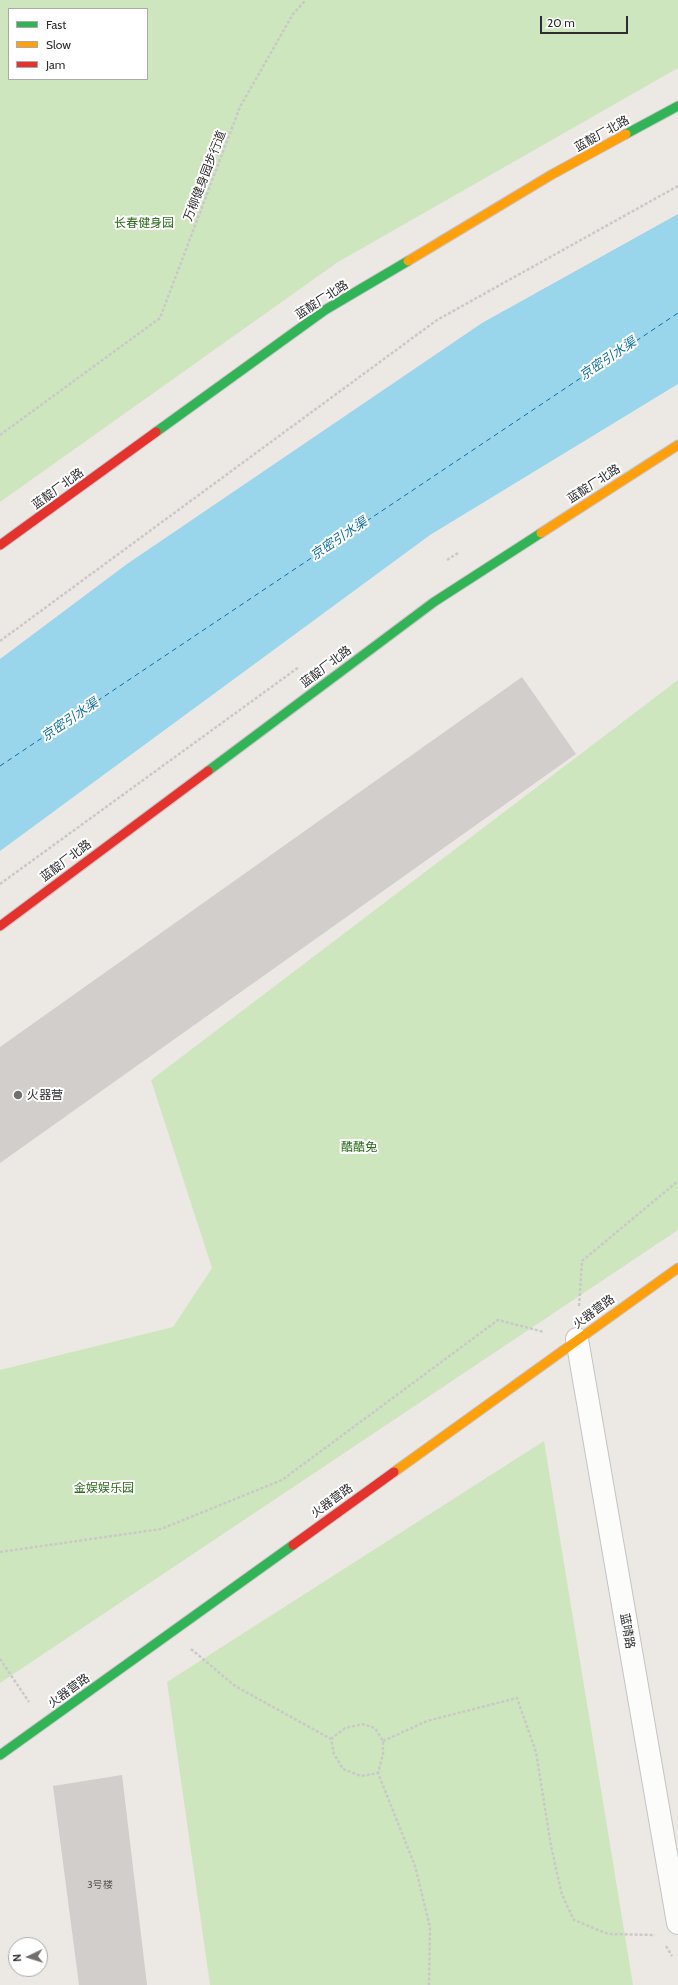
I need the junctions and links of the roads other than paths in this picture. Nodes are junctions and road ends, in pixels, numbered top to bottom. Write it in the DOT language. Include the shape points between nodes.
graph roads {
  1 [pos="678,106"];
  2 [pos="678,445"];
  3 [pos="0,546"];
  4 [pos="0,926"];
  5 [pos="678,1268"];
  6 [pos="577,1339"];
  7 [pos="0,1755"];
  8 [pos="678,1922"];
  1 -- 3 [label="main road, 蓝靛厂北路" via="551,175 325,310"];
  2 -- 4 [label="main road, 蓝靛厂北路" via="434,602"];
  5 -- 6 [label="main road, 火器营路"];
  6 -- 7 [label="main road, 火器营路"];
  6 -- 8 [label="street, 蓝晴路"];
}
